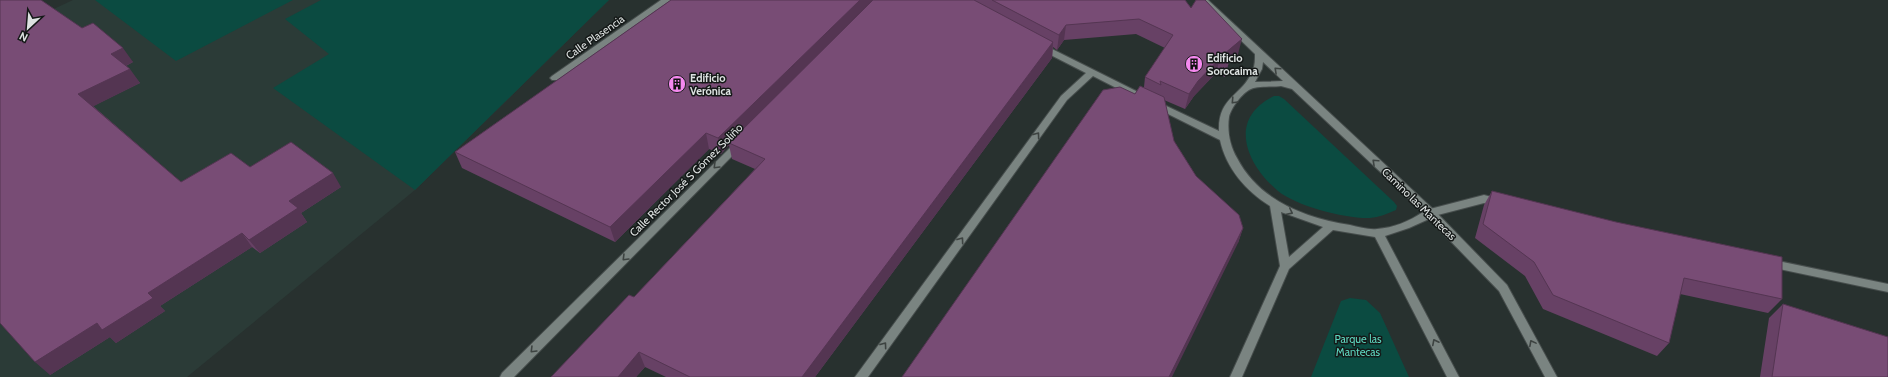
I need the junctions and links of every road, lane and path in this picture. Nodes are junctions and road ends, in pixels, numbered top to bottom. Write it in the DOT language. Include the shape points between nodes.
graph roads {
  1 [pos="667,0"];
  2 [pos="1203,0"];
  3 [pos="1029,40"];
  4 [pos="1260,54"];
  5 [pos="1091,73"];
  6 [pos="555,78"];
  7 [pos="1248,86"];
  8 [pos="1294,86"];
  9 [pos="748,135"];
  10 [pos="1223,137"];
  11 [pos="1275,205"];
  12 [pos="1506,205"];
  13 [pos="1430,213"];
  14 [pos="1330,227"];
  15 [pos="1378,233"];
  16 [pos="1758,261"];
  17 [pos="1285,266"];
  18 [pos="1888,288"];
  19 [pos="506,377"];
  20 [pos="861,377"];
  21 [pos="1236,377"];
  22 [pos="1453,377"];
  23 [pos="1551,377"];
  1 -- 6 [label="street, Calle Plasencia"];
  2 -- 4 [label="street, Camino las Mantecas"];
  3 -- 5 [label="street"];
  4 -- 7 [label="street" via="1258,69"];
  8 -- 4 [label="street, Camino las Mantecas, one-way"];
  5 -- 10 [label="street"];
  20 -- 5 [label="street, one-way" via="1064,98"];
  7 -- 8 [label="street" via="1281,83"];
  7 -- 10 [label="street, one-way" via="1227,108"];
  13 -- 8 [label="street, Camino las Mantecas, one-way"];
  9 -- 19 [label="street, Calle Rector José S Gómez Soliño, one-way"];
  10 -- 11 [label="street" via="1235,168"];
  11 -- 14 [label="street, one-way" via="1308,221"];
  11 -- 17 [label="street"];
  12 -- 13 [label="street" via="1484,199"];
  13 -- 15 [label="street" via="1418,221"];
  23 -- 13 [label="street, Camino las Mantecas, one-way" via="1503,288"];
  14 -- 15 [label="street"];
  14 -- 17 [label="street"];
  22 -- 15 [label="street, one-way"];
  16 -- 18 [label="street"];
  17 -- 21 [label="street"];
}
